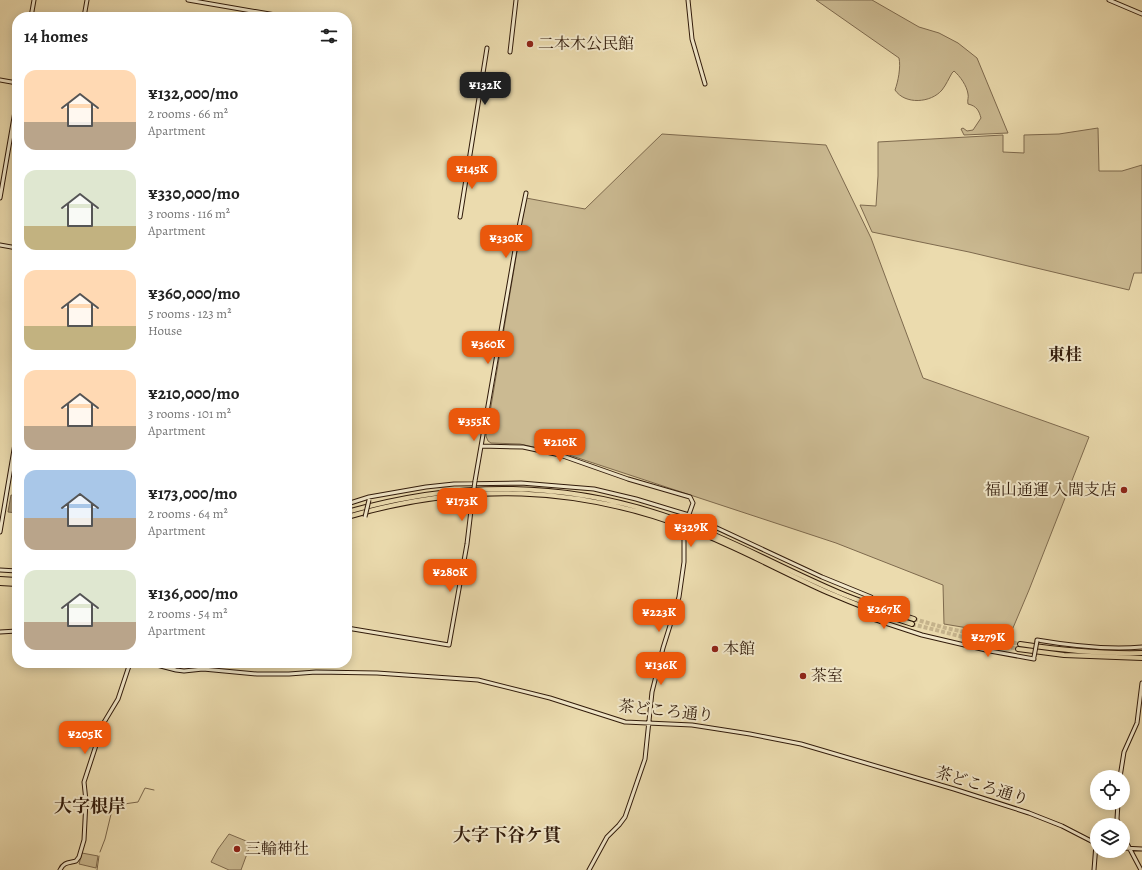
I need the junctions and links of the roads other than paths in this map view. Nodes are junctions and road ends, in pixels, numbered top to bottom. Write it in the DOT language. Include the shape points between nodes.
graph roads {
  1 [pos="34,0"];
  2 [pos="87,0"];
  3 [pos="188,0"];
  4 [pos="516,0"];
  5 [pos="688,0"];
  6 [pos="1109,0"];
  7 [pos="251,11"];
  8 [pos="32,12"];
  9 [pos="85,12"];
  10 [pos="257,12"];
  11 [pos="1142,14"];
  12 [pos="487,48"];
  13 [pos="510,52"];
  14 [pos="0,80"];
  15 [pos="12,82"];
  16 [pos="705,84"];
  17 [pos="12,129"];
  18 [pos="526,193"];
  19 [pos="0,198"];
  20 [pos="460,217"];
  21 [pos="0,246"];
  22 [pos="12,247"];
  23 [pos="481,446"];
  24 [pos="12,461"];
  25 [pos="369,499"];
  26 [pos="352,503"];
  27 [pos="352,510"];
  28 [pos="352,516"];
  29 [pos="688,517"];
  30 [pos="365,518"];
  31 [pos="0,532"];
  32 [pos="0,570"];
  33 [pos="12,571"];
  34 [pos="0,579"];
  35 [pos="12,580"];
  36 [pos="0,583"];
  37 [pos="12,584"];
  38 [pos="914,619"];
  39 [pos="912,624"];
  40 [pos="352,629"];
  41 [pos="12,631"];
  42 [pos="0,632"];
  43 [pos="1020,644"];
  44 [pos="1142,647"];
  45 [pos="1018,649"];
  46 [pos="1142,653"];
  47 [pos="1142,658"];
  48 [pos="128,668"];
  49 [pos="168,668"];
  50 [pos="1142,683"];
  51 [pos="649,723"];
  52 [pos="1121,770"];
  53 [pos="1090,840"];
  54 [pos="1130,849"];
  55 [pos="1142,849"];
  56 [pos="1095,858"];
  57 [pos="60,870"];
  58 [pos="589,870"];
  59 [pos="1094,870"];
  60 [pos="1141,870"];
  1 -- 8 [label="street"];
  2 -- 9 [label="street"];
  3 -- 7 [label="street"];
  4 -- 13 [label="street"];
  5 -- 16 [label="street" via="692,39"];
  6 -- 11 [label="street"];
  7 -- 10 [label="street"];
  12 -- 20 [label="street"];
  14 -- 15 [label="street"];
  17 -- 19 [label="street"];
  18 -- 23 [label="street"];
  21 -- 22 [label="street"];
  23 -- 29 [label="street" via="523,447 560,455 690,498 693,503"];
  23 -- 40 [label="street, bridge" via="449,645"];
  24 -- 31 [label="street"];
  25 -- 26 [label="street"];
  25 -- 29 [label="street" via="454,484 538,484 598,490 642,501"];
  25 -- 30 [label="street, bridge"];
  27 -- 38 [label="highway" via="408,497 472,489 544,490 594,497 678,520 839,592"];
  28 -- 39 [label="highway" via="422,499 460,494 549,495 610,504 661,518 694,531 838,597"];
  29 -- 44 [label="street, bridge" via="871,597 864,616 922,635 1034,658 1037,640 1114,649"];
  29 -- 51 [label="street, bridge" via="684,533 684,562 679,597 653,686"];
  32 -- 33 [label="street"];
  34 -- 35 [label="highway"];
  36 -- 37 [label="highway"];
  41 -- 42 [label="street"];
  43 -- 46 [label="highway" via="1078,651"];
  45 -- 47 [label="highway" via="1064,655"];
  48 -- 57 [label="street" via="118,699 103,724 84,782 86,812 84,840 79,857 76,861 64,864"];
  49 -- 51 [label="street, 茶どころ通り" via="257,674 322,672 467,678 550,698 620,721"];
  50 -- 52 [label="street" via="1137,723 1122,756"];
  51 -- 53 [label="street, 茶どころ通り" via="713,728 801,744 1029,813"];
  51 -- 58 [label="street" via="645,759 626,814 620,825 608,837"];
  54 -- 55 [label="street"];
  54 -- 60 [label="street"];
  56 -- 59 [label="street"];
}
